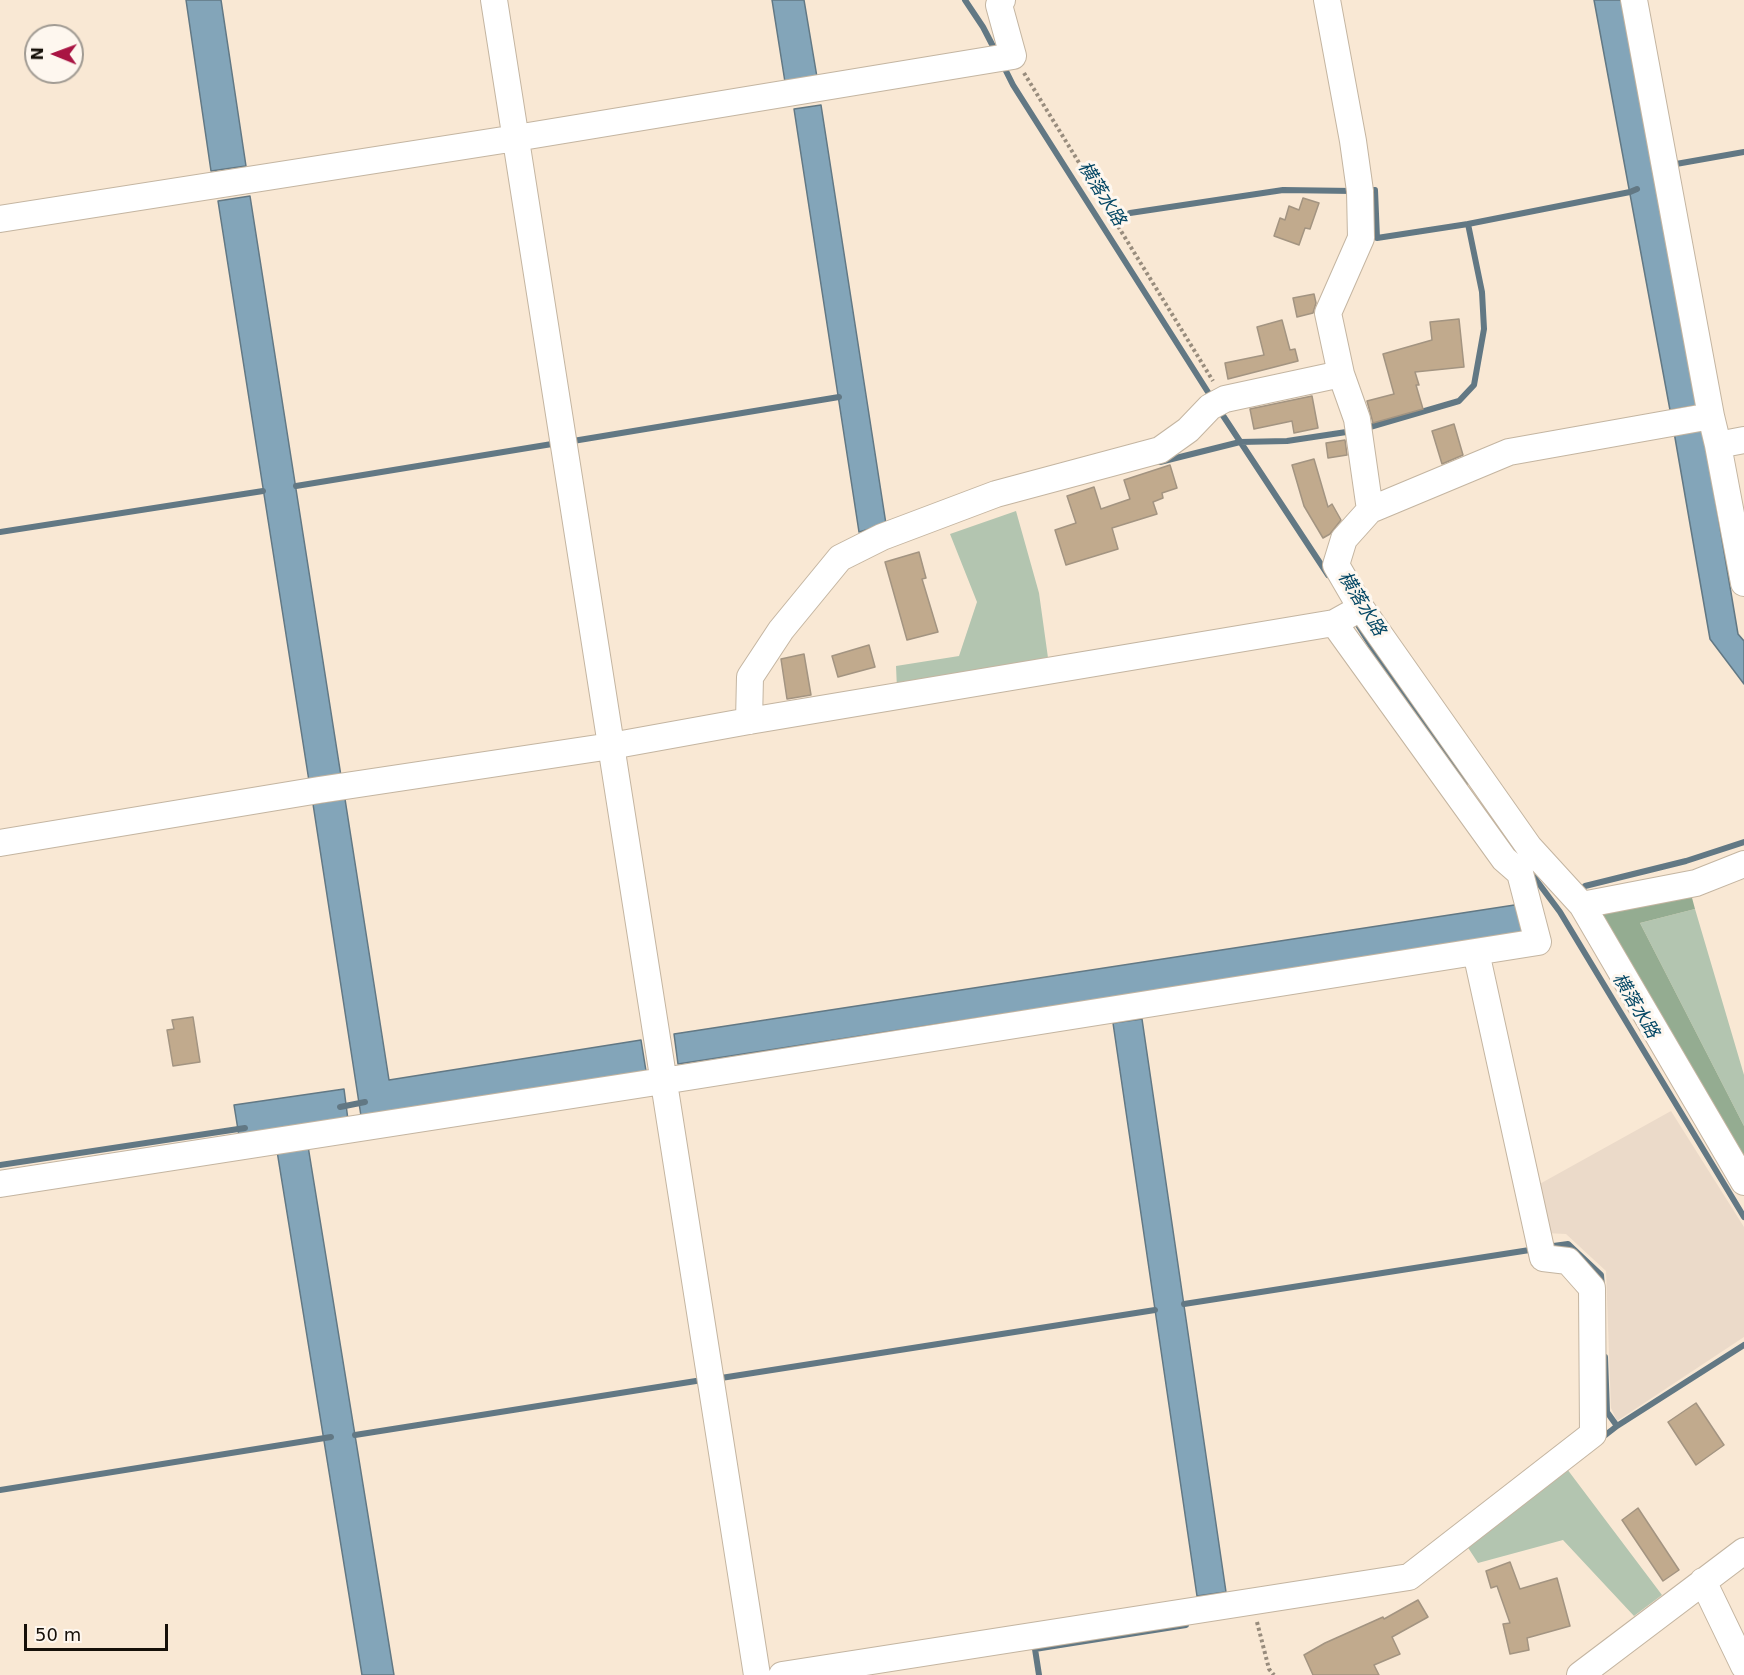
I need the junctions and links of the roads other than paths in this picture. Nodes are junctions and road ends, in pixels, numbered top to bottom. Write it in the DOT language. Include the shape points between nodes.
graph roads {
  1 [pos="494,0"];
  2 [pos="1002,0"];
  3 [pos="1327,0"];
  4 [pos="1634,0"];
  5 [pos="516,138"];
  6 [pos="0,219"];
  7 [pos="1341,374"];
  8 [pos="1694,419"];
  9 [pos="1744,440"];
  10 [pos="1718,445"];
  11 [pos="1370,510"];
  12 [pos="1744,583"];
  13 [pos="1362,608"];
  14 [pos="1335,623"];
  15 [pos="748,721"];
  16 [pos="611,746"];
  17 [pos="0,843"];
  18 [pos="1529,847"];
  19 [pos="1504,859"];
  20 [pos="1744,864"];
  21 [pos="1582,905"];
  22 [pos="1476,952"];
  23 [pos="660,1061"];
  24 [pos="1744,1182"];
  25 [pos="0,1184"];
  26 [pos="1744,1551"];
  27 [pos="1703,1581"];
  28 [pos="1744,1666"];
  29 [pos="757,1675"];
  30 [pos="782,1675"];
  31 [pos="1580,1675"];
  1 -- 5 [label="street"];
  2 -- 5 [label="street" via="999,5 1013,56"];
  3 -- 7 [label="street" via="1360,191 1361,238 1328,313"];
  4 -- 8 [label="street"];
  5 -- 6 [label="street"];
  5 -- 16 [label="street"];
  7 -- 11 [label="street" via="1358,429"];
  7 -- 15 [label="street" via="1217,403 1160,450 996,494 873,541 840,558 781,630 750,677"];
  8 -- 10 [label="street"];
  8 -- 11 [label="street" via="1509,452"];
  9 -- 10 [label="street"];
  10 -- 12 [label="street"];
  11 -- 13 [label="street" via="1344,539 1336,565"];
  13 -- 14 [label="street"];
  13 -- 18 [label="street"];
  14 -- 15 [label="street"];
  14 -- 19 [label="street"];
  15 -- 16 [label="street"];
  16 -- 17 [label="street"];
  16 -- 23 [label="street"];
  18 -- 19 [label="street"];
  18 -- 21 [label="street"];
  19 -- 22 [label="street" via="1520,873 1538,942"];
  20 -- 21 [label="street" via="1696,884"];
  21 -- 24 [label="street"];
  22 -- 23 [label="street"];
  22 -- 30 [label="street" via="1541,1249 1568,1261 1592,1288 1593,1434 1410,1577"];
  23 -- 25 [label="street" via="293,1138"];
  23 -- 29 [label="street"];
  26 -- 27 [label="street"];
  27 -- 28 [label="street"];
  27 -- 31 [label="street"];
}
